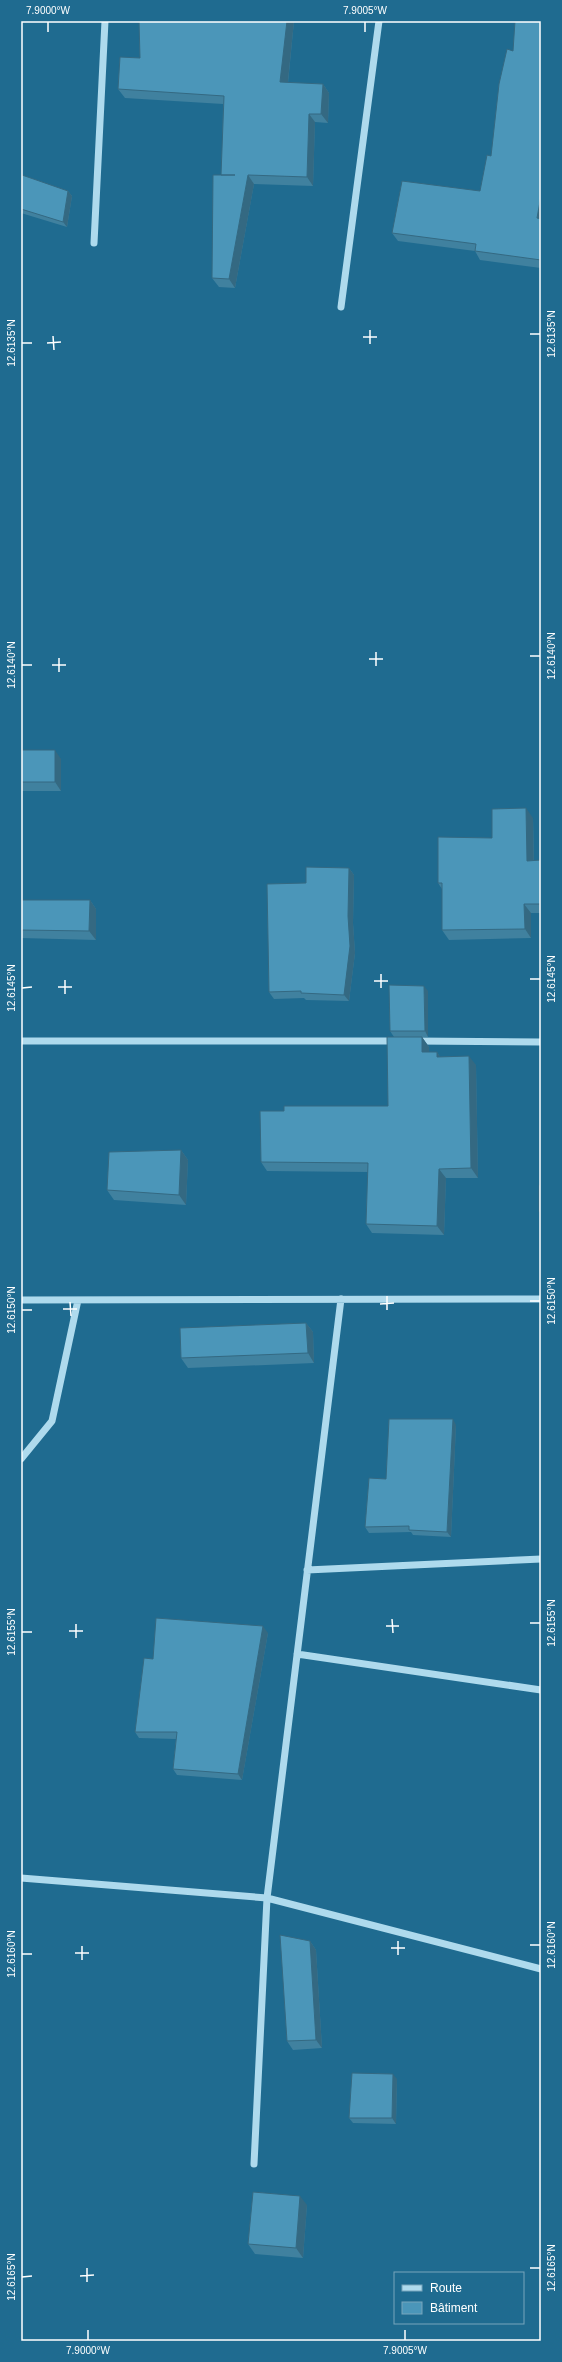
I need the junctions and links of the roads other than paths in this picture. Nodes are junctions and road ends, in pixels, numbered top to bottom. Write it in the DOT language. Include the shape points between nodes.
graph roads {
  1 [pos="105,21"];
  2 [pos="379,21"];
  3 [pos="94,243"];
  4 [pos="341,307"];
  5 [pos="21,1041"];
  6 [pos="541,1042"];
  7 [pos="341,1299"];
  8 [pos="541,1299"];
  9 [pos="21,1300"];
  10 [pos="78,1300"];
  11 [pos="21,1459"];
  12 [pos="541,1559"];
  13 [pos="307,1570"];
  14 [pos="297,1654"];
  15 [pos="541,1690"];
  16 [pos="21,1878"];
  17 [pos="267,1898"];
  18 [pos="541,1969"];
  19 [pos="254,2164"];
  1 -- 3 [label="street"];
  2 -- 4 [label="street"];
  5 -- 6 [label="street"];
  7 -- 8 [label="street"];
  7 -- 10 [label="street"];
  7 -- 13 [label="street"];
  9 -- 10 [label="street"];
  10 -- 11 [label="street" via="52,1422"];
  12 -- 13 [label="street"];
  13 -- 14 [label="street"];
  14 -- 15 [label="street"];
  14 -- 17 [label="street"];
  16 -- 17 [label="street"];
  17 -- 18 [label="street"];
  17 -- 19 [label="street"];
}
